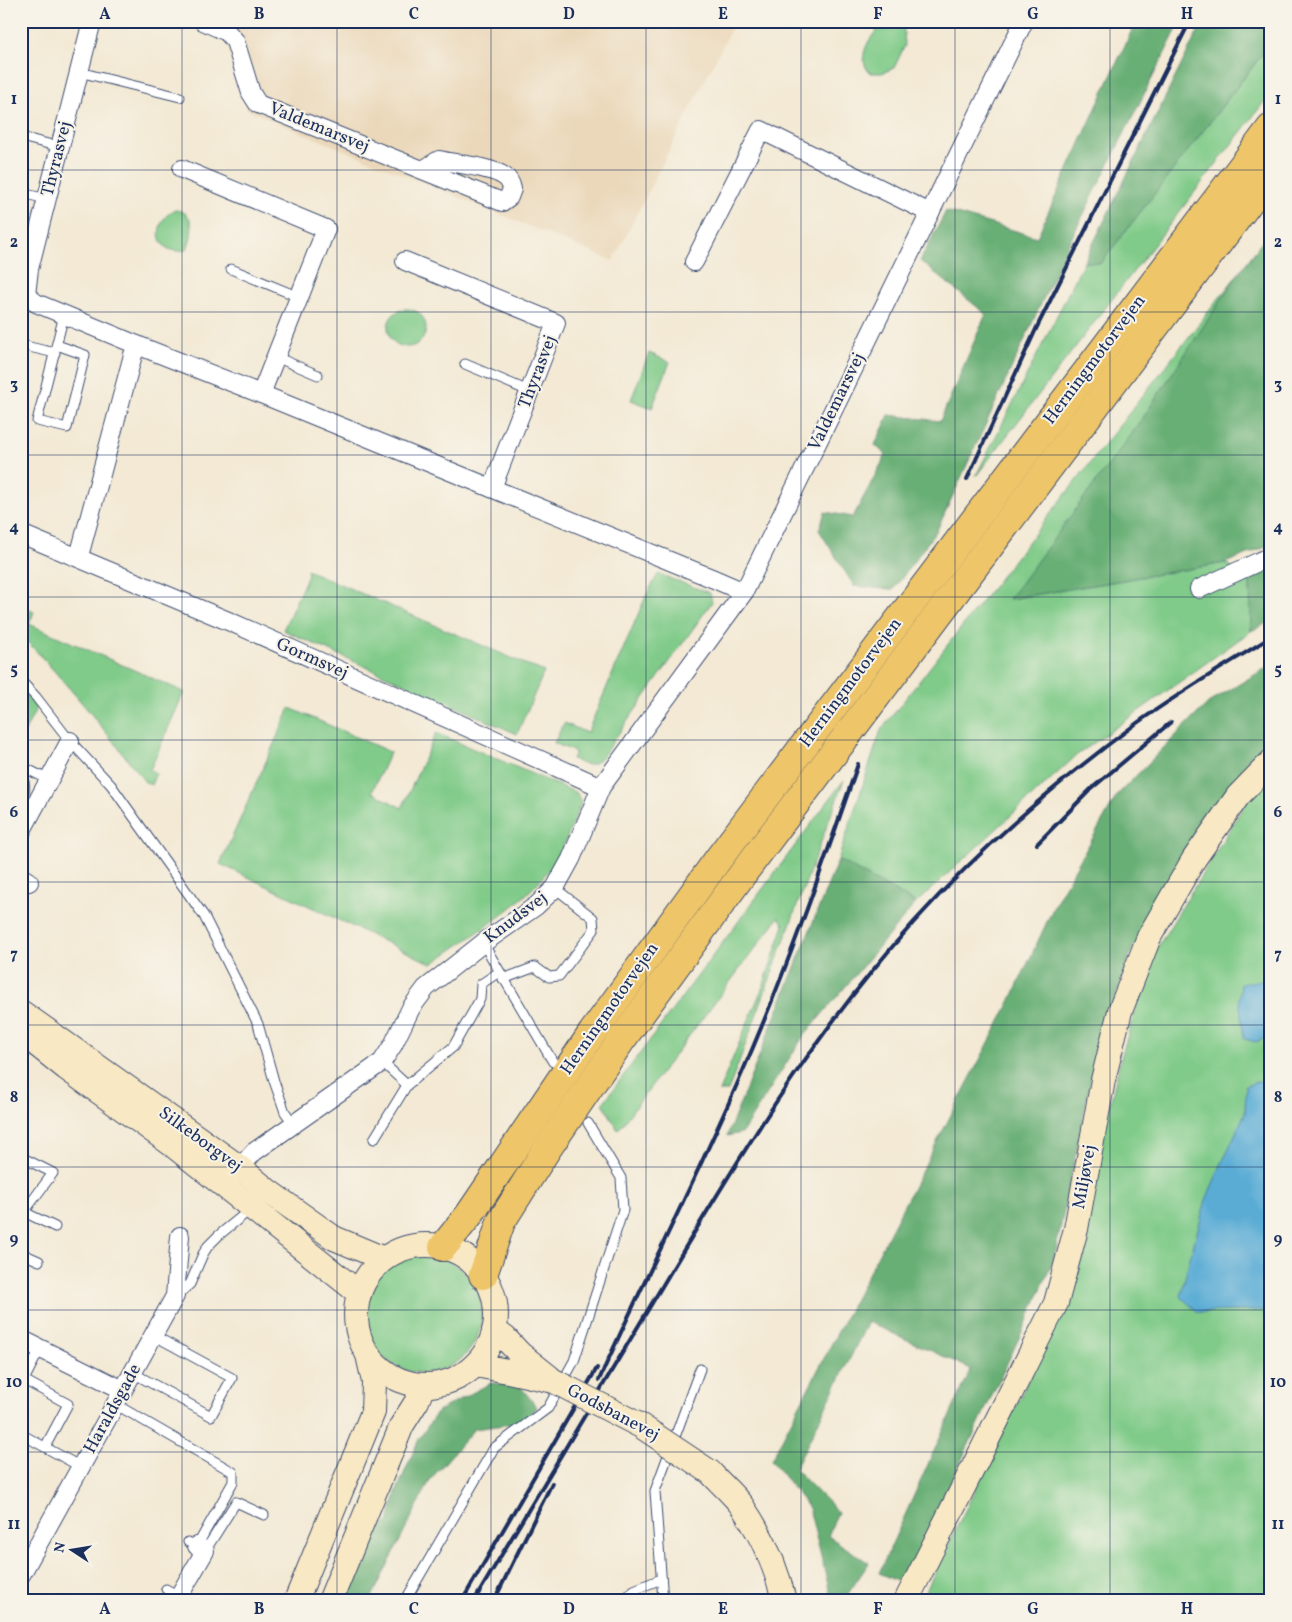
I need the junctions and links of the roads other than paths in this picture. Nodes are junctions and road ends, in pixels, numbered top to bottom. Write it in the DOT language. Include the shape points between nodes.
graph roads {
  1 [pos="92,21"];
  2 [pos="203,21"];
  3 [pos="1024,21"];
  4 [pos="79,72"];
  5 [pos="180,96"];
  6 [pos="1271,128"];
  7 [pos="21,137"];
  8 [pos="60,147"];
  9 [pos="182,169"];
  10 [pos="423,170"];
  11 [pos="1271,172"];
  12 [pos="21,193"];
  13 [pos="47,199"];
  14 [pos="930,213"];
  15 [pos="405,261"];
  16 [pos="694,262"];
  17 [pos="25,268"];
  18 [pos="231,269"];
  19 [pos="299,297"];
  20 [pos="64,315"];
  21 [pos="21,345"];
  22 [pos="137,345"];
  23 [pos="56,349"];
  24 [pos="276,356"];
  25 [pos="465,364"];
  26 [pos="318,374"];
  27 [pos="531,392"];
  28 [pos="261,394"];
  29 [pos="492,488"];
  30 [pos="21,534"];
  31 [pos="78,556"];
  32 [pos="1271,556"];
  33 [pos="1199,589"];
  34 [pos="744,592"];
  35 [pos="21,681"];
  36 [pos="70,741"];
  37 [pos="1271,762"];
  38 [pos="21,766"];
  39 [pos="21,776"];
  40 [pos="48,780"];
  41 [pos="601,787"];
  42 [pos="21,800"];
  43 [pos="21,832"];
  44 [pos="555,888"];
  45 [pos="483,943"];
  46 [pos="501,976"];
  47 [pos="21,1012"];
  48 [pos="21,1032"];
  49 [pos="21,1044"];
  50 [pos="382,1062"];
  51 [pos="553,1062"];
  52 [pos="66,1068"];
  53 [pos="407,1085"];
  54 [pos="293,1123"];
  55 [pos="588,1123"];
  56 [pos="374,1138"];
  57 [pos="21,1157"];
  58 [pos="239,1167"];
  59 [pos="224,1186"];
  60 [pos="260,1200"];
  61 [pos="24,1210"];
  62 [pos="55,1227"];
  63 [pos="180,1236"];
  64 [pos="443,1248"];
  65 [pos="21,1253"];
  66 [pos="384,1259"];
  67 [pos="38,1261"];
  68 [pos="483,1275"];
  69 [pos="359,1293"];
  70 [pos="174,1296"];
  71 [pos="494,1330"];
  72 [pos="154,1335"];
  73 [pos="21,1340"];
  74 [pos="40,1349"];
  75 [pos="368,1355"];
  76 [pos="475,1365"];
  77 [pos="700,1369"];
  78 [pos="132,1372"];
  79 [pos="554,1381"];
  80 [pos="22,1382"];
  81 [pos="423,1386"];
  82 [pos="119,1397"];
  83 [pos="21,1434"];
  84 [pos="45,1447"];
  85 [pos="81,1467"];
  86 [pos="264,1514"];
  87 [pos="196,1546"];
  88 [pos="21,1575"];
  89 [pos="662,1579"];
  90 [pos="179,1596"];
  91 [pos="296,1601"];
  92 [pos="330,1601"];
  93 [pos="404,1601"];
  94 [pos="622,1601"];
  95 [pos="663,1601"];
  96 [pos="784,1601"];
  97 [pos="906,1601"];
  1 -- 4 [label="street, Thyrasvej"];
  2 -- 10 [label="street, Valdemarsvej" via="227,32 236,41 251,93 258,104"];
  3 -- 14 [label="street, Valdemarsvej"];
  4 -- 5 [label="lane"];
  4 -- 8 [label="street, Thyrasvej"];
  6 -- 64 [label="highway, Herningmotorvejen" via="719,858"];
  7 -- 8 [label="lane"];
  8 -- 13 [label="street, Thyrasvej"];
  9 -- 19 [label="street" via="326,229"];
  11 -- 68 [label="highway, Herningmotorvejen" via="744,872 620,1042 502,1222"];
  12 -- 13 [label="lane"];
  13 -- 17 [label="street, Thyrasvej"];
  14 -- 16 [label="street" via="760,130"];
  14 -- 34 [label="street, Valdemarsvej"];
  15 -- 27 [label="street, Thyrasvej" via="556,323"];
  17 -- 20 [label="street, Thyrasvej" via="26,295"];
  18 -- 19 [label="lane"];
  19 -- 24 [label="street"];
  20 -- 22 [label="street, Thyrasvej"];
  20 -- 23 [label="lane"];
  21 -- 23 [label="lane"];
  22 -- 28 [label="street, Thyrasvej"];
  22 -- 31 [label="street"];
  23 -- 23 [label="lane" via="37,421 67,428 85,355"];
  24 -- 26 [label="lane"];
  24 -- 28 [label="street"];
  25 -- 27 [label="lane"];
  27 -- 29 [label="street, Thyrasvej"];
  28 -- 29 [label="street, Thyrasvej"];
  29 -- 34 [label="street, Thyrasvej"];
  30 -- 31 [label="street, Gormsvej"];
  31 -- 41 [label="street, Gormsvej"];
  32 -- 33 [label="street"];
  34 -- 41 [label="street, Knudsvej"];
  35 -- 36 [label="lane"];
  36 -- 40 [label="street"];
  36 -- 54 [label="lane" via="112,785 204,916 258,1024 274,1081 285,1112"];
  37 -- 97 [label="main road, Miljøvej" via="1238,796 1194,859 1149,937 1120,1011 1103,1080 1076,1229 1056,1303"];
  38 -- 40 [label="lane"];
  39 -- 42 [label="lane" via="25,789"];
  40 -- 43 [label="street"];
  41 -- 44 [label="street, Knudsvej" via="571,859"];
  44 -- 45 [label="street, Knudsvej" via="536,906"];
  44 -- 46 [label="lane" via="593,918 594,930 559,976 549,977 535,966"];
  45 -- 46 [label="lane"];
  45 -- 50 [label="street, Knudsvej" via="426,988 411,1008"];
  46 -- 51 [label="lane"];
  46 -- 53 [label="lane" via="481,984 480,999 452,1047"];
  47 -- 58 [label="main road, Silkeborgvej"];
  48 -- 52 [label="main road, Silkeborgvej"];
  49 -- 52 [label="main road, Silkeborgvej"];
  50 -- 53 [label="lane"];
  50 -- 54 [label="street, Knudsvej"];
  52 -- 59 [label="main road, Silkeborgvej"];
  53 -- 56 [label="lane"];
  54 -- 58 [label="street, Knudsvej"];
  55 -- 93 [label="lane" via="621,1178 623,1210 574,1361 548,1408 494,1448"];
  57 -- 61 [label="lane" via="53,1173"];
  58 -- 59 [label="street, Knudsvej"];
  58 -- 60 [label="main road, Silkeborgvej"];
  59 -- 60 [label="main road, Silkeborgvej"];
  60 -- 66 [label="main road, Silkeborgvej" via="334,1238"];
  60 -- 69 [label="main road, Silkeborgvej"];
  60 -- 70 [label="lane" via="208,1246 190,1284"];
  61 -- 62 [label="lane"];
  63 -- 70 [label="street, Haraldsgade"];
  64 -- 66 [label="main road" via="412,1247"];
  64 -- 68 [label="main road" via="458,1253"];
  65 -- 67 [label="lane"];
  66 -- 69 [label="main road" via="369,1275"];
  68 -- 71 [label="main road" via="494,1301"];
  69 -- 75 [label="main road" via="357,1325"];
  70 -- 72 [label="street, Haraldsgade"];
  71 -- 76 [label="main road" via="487,1349"];
  71 -- 79 [label="main road, Godsbanevej"];
  72 -- 78 [label="street, Haraldsgade"];
  72 -- 78 [label="lane" via="232,1378 211,1416"];
  73 -- 74 [label="street"];
  74 -- 80 [label="lane"];
  74 -- 82 [label="street"];
  75 -- 81 [label="main road" via="383,1371 402,1381"];
  75 -- 91 [label="main road" via="374,1382 373,1412"];
  76 -- 79 [label="main road, Godsbanevej"];
  76 -- 81 [label="main road" via="460,1377 442,1384"];
  77 -- 89 [label="lane, Godsbanevej" via="655,1491"];
  78 -- 82 [label="street, Haraldsgade"];
  79 -- 96 [label="main road, Godsbanevej, bridge" via="641,1426 710,1472 741,1505 756,1529 773,1564"];
  80 -- 84 [label="lane" via="68,1404"];
  81 -- 92 [label="main road" via="402,1425"];
  82 -- 85 [label="street, Haraldsgade"];
  82 -- 87 [label="lane" via="233,1472 233,1482"];
  83 -- 84 [label="lane"];
  84 -- 85 [label="lane"];
  85 -- 88 [label="street, Haraldsgade"];
  86 -- 87 [label="lane" via="236,1502"];
  87 -- 90 [label="street"];
  89 -- 94 [label="lane" via="634,1590"];
  89 -- 95 [label="lane, Godsbanevej"];
}
